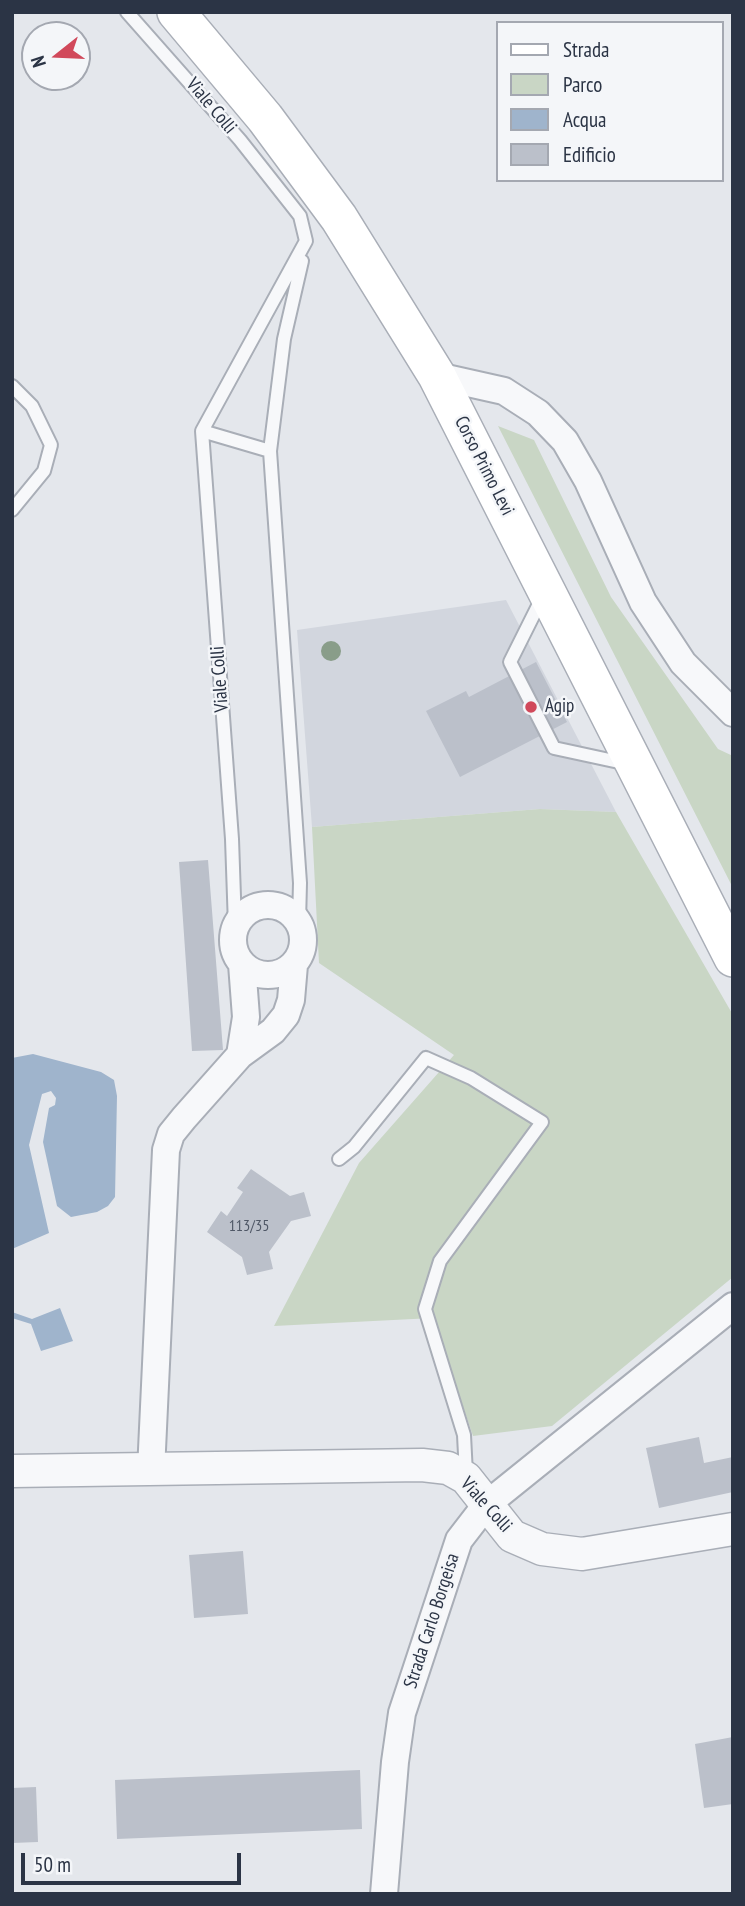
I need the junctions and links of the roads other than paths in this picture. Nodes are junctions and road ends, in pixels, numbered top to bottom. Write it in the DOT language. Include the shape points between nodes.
graph roads {
  1 [pos="127,12"];
  2 [pos="176,12"];
  3 [pos="306,241"];
  4 [pos="438,376"];
  5 [pos="12,386"];
  6 [pos="202,431"];
  7 [pos="270,451"];
  8 [pos="13,507"];
  9 [pos="547,589"];
  10 [pos="733,713"];
  11 [pos="637,766"];
  12 [pos="299,922"];
  13 [pos="235,926"];
  14 [pos="733,958"];
  15 [pos="242,964"];
  16 [pos="294,965"];
  17 [pos="240,1055"];
  18 [pos="339,1159"];
  19 [pos="733,1306"];
  20 [pos="12,1471"];
  21 [pos="152,1471"];
  22 [pos="466,1478"];
  23 [pos="486,1506"];
  24 [pos="733,1529"];
  25 [pos="384,1894"];
  1 -- 3 [label="lane, Viale Colli" via="283,194 300,216"];
  2 -- 4 [label="main road, Corso Primo Levi" via="265,118 339,218"];
  3 -- 6 [label="lane"];
  3 -- 7 [label="lane" via="284,339"];
  4 -- 9 [label="main road, Corso Primo Levi"];
  4 -- 10 [label="street" via="504,391 538,413 565,441 643,602 683,663"];
  5 -- 8 [label="lane" via="32,406 51,445 44,471"];
  6 -- 7 [label="lane"];
  6 -- 13 [label="lane, Viale Colli"];
  7 -- 12 [label="lane"];
  9 -- 11 [label="main road, Corso Primo Levi"];
  9 -- 11 [label="lane" via="510,662 554,748"];
  11 -- 14 [label="main road, Corso Primo Levi"];
  12 -- 13 [label="street" via="282,907 260,905"];
  12 -- 16 [label="street" via="304,945"];
  13 -- 15 [label="street" via="233,946"];
  15 -- 16 [label="street" via="262,975 285,972"];
  15 -- 17 [label="street" via="246,1017"];
  16 -- 17 [label="street" via="286,1015 273,1031"];
  17 -- 21 [label="street" via="171,1134 166,1150"];
  18 -- 22 [label="lane" via="354,1147 426,1058 471,1078 542,1122 440,1261 425,1309 464,1435"];
  19 -- 23 [label="street, Strada Carlo Borgeisa"];
  20 -- 21 [label="street, Viale Colli"];
  21 -- 22 [label="street, Viale Colli" via="422,1465 448,1468"];
  22 -- 23 [label="street, Viale Colli"];
  23 -- 24 [label="street, Viale Colli" via="525,1544 565,1553 611,1551"];
  23 -- 25 [label="street, Strada Carlo Borgeisa" via="458,1540 402,1713"];
}
